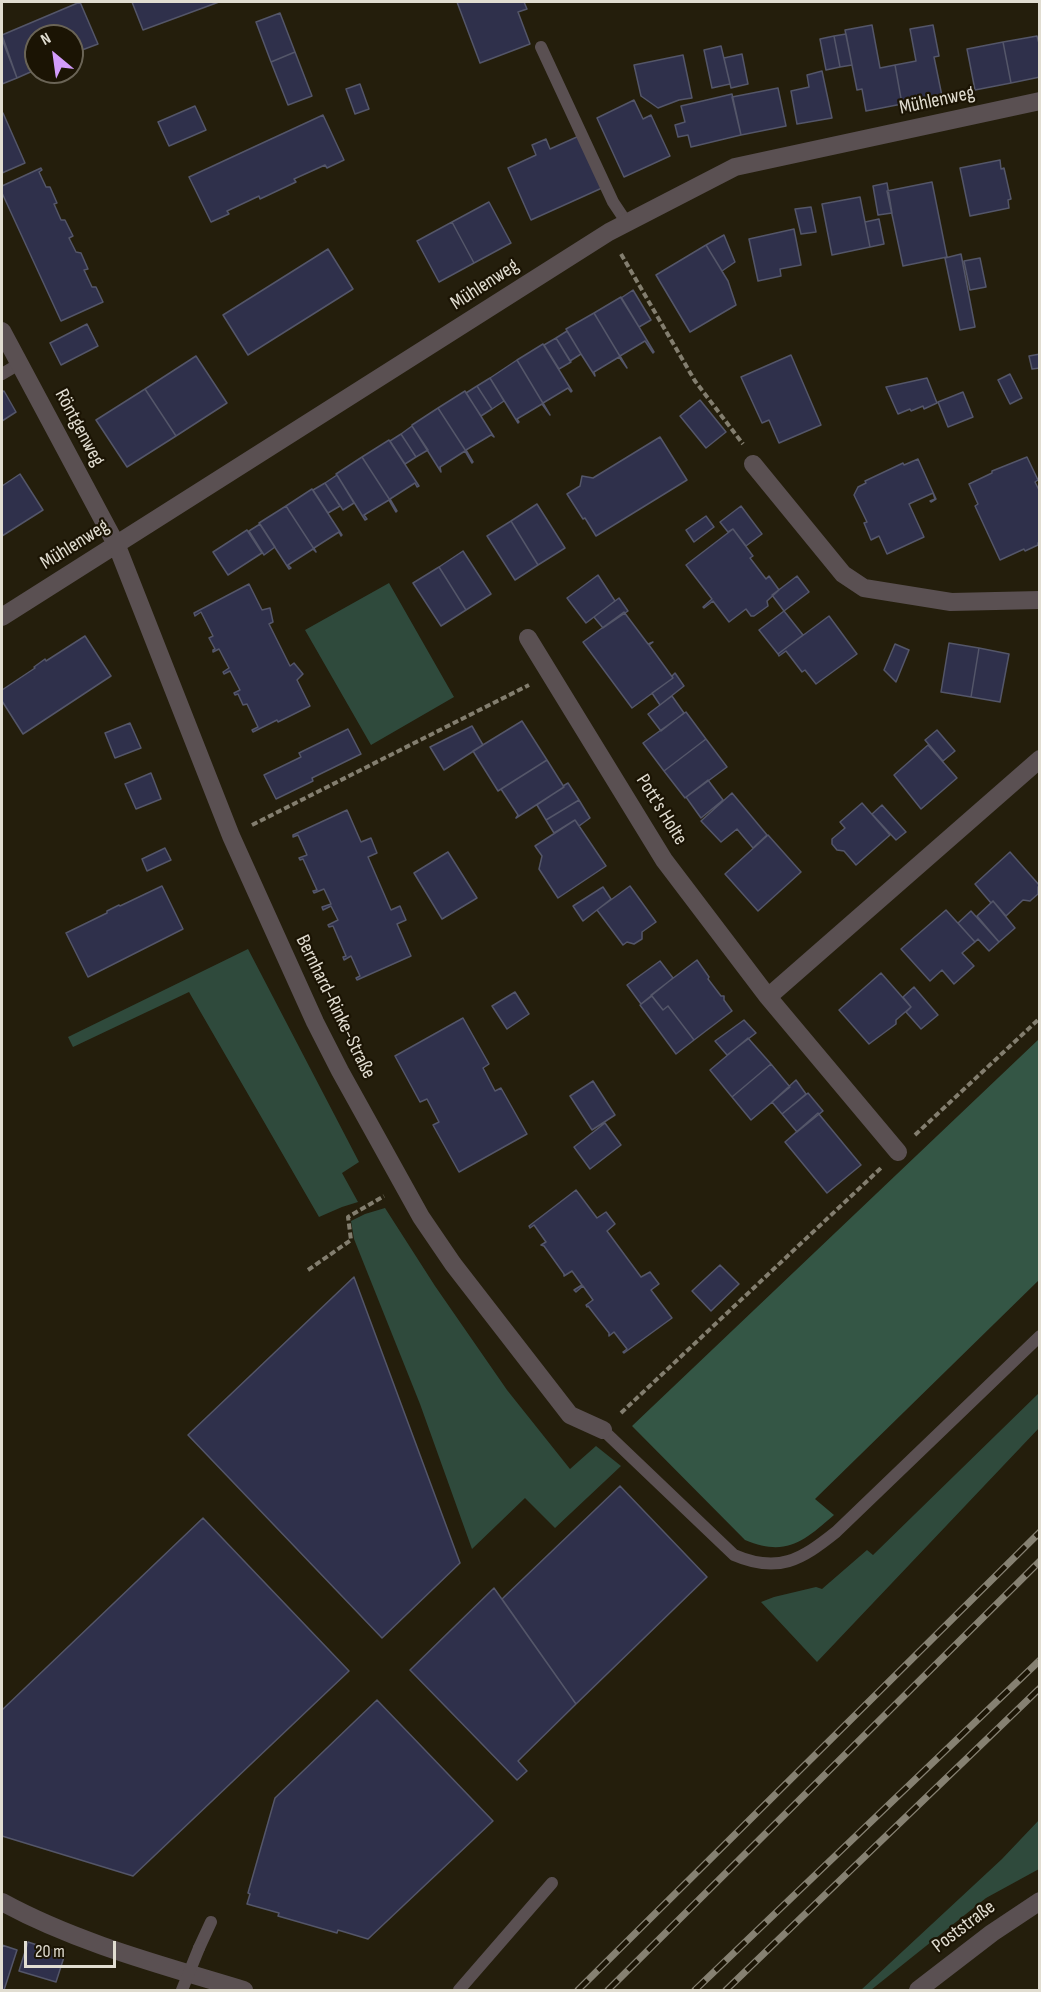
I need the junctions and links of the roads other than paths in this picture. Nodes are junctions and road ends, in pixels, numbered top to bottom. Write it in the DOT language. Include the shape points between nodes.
graph roads {
  1 [pos="541,47"];
  2 [pos="1040,102"];
  3 [pos="627,224"];
  4 [pos="2,331"];
  5 [pos="19,364"];
  6 [pos="2,374"];
  7 [pos="753,464"];
  8 [pos="117,546"];
  9 [pos="1040,600"];
  10 [pos="2,617"];
  11 [pos="528,638"];
  12 [pos="1040,759"];
  13 [pos="768,997"];
  14 [pos="898,1152"];
  15 [pos="1040,1336"];
  16 [pos="603,1430"];
  17 [pos="552,1883"];
  18 [pos="1040,1901"];
  19 [pos="2,1902"];
  20 [pos="211,1922"];
  21 [pos="182,1990"];
  22 [pos="244,1990"];
  23 [pos="459,1990"];
  24 [pos="918,1990"];
  1 -- 3 [label="lane"];
  2 -- 3 [label="street, Mühlenweg" via="735,167"];
  3 -- 8 [label="street, Mühlenweg"];
  4 -- 5 [label="street, Röntgenweg"];
  5 -- 6 [label="lane"];
  5 -- 8 [label="street, Röntgenweg"];
  7 -- 9 [label="street" via="843,574 864,588 951,602"];
  8 -- 10 [label="street, Mühlenweg"];
  8 -- 16 [label="street, Bernhard-Rinke-Straße" via="231,836 315,1022 402,1185 453,1264 570,1415"];
  11 -- 13 [label="street, Pott's Holte" via="664,860"];
  12 -- 13 [label="street"];
  13 -- 14 [label="street, Pott's Holte"];
  15 -- 16 [label="lane" via="836,1532 807,1554 783,1563 759,1564 734,1555"];
  17 -- 23 [label="lane"];
  18 -- 24 [label="street, Poststraße"];
  19 -- 22 [label="street" via="33,1919 97,1944"];
  20 -- 21 [label="lane, bridge"];
}
